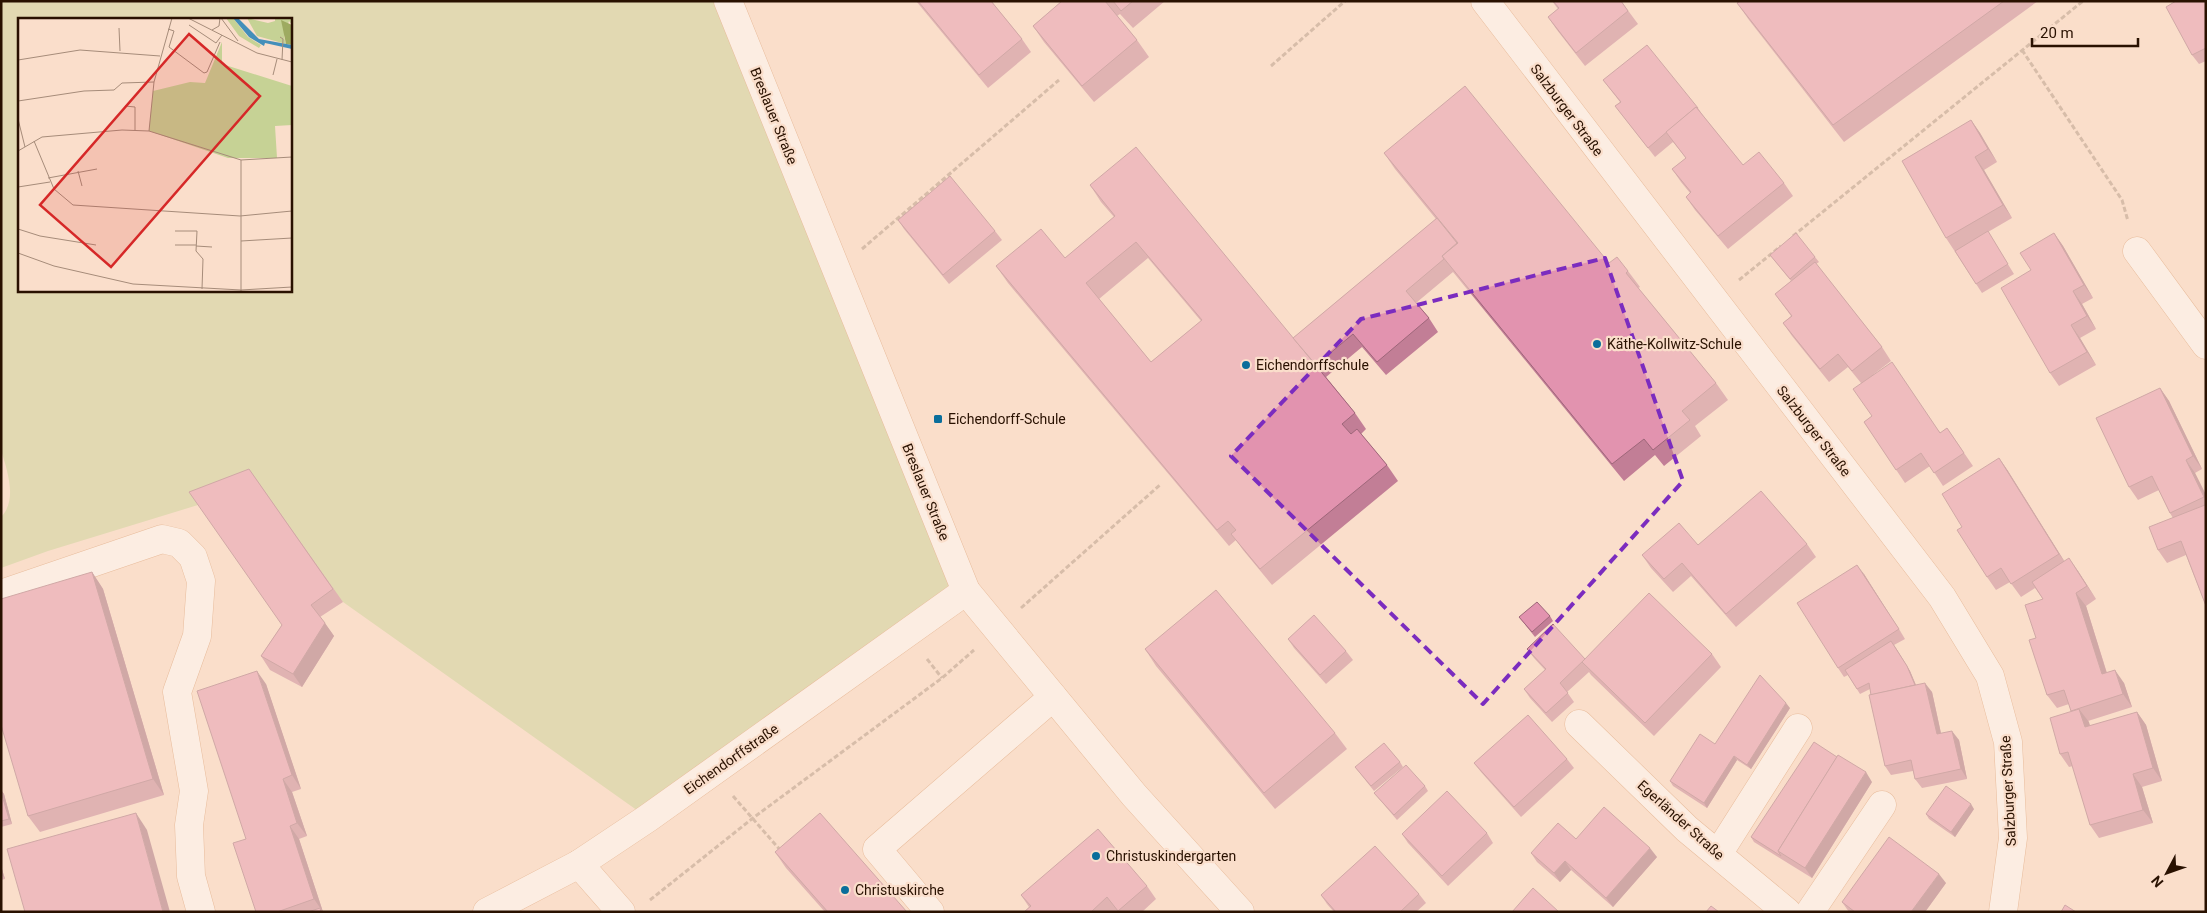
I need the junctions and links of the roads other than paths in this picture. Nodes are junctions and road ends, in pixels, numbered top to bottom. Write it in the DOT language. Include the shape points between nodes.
graph roads {
  1 [pos="728,1"];
  2 [pos="1485,1"];
  3 [pos="2137,251"];
  4 [pos="2206,345"];
  5 [pos="966,591"];
  6 [pos="1,594"];
  7 [pos="1053,697"];
  8 [pos="1579,724"];
  9 [pos="1798,728"];
  10 [pos="1882,805"];
  11 [pos="1718,854"];
  12 [pos="579,864"];
  13 [pos="633,909"];
  14 [pos="201,912"];
  15 [pos="487,912"];
  16 [pos="930,912"];
  17 [pos="1240,912"];
  18 [pos="1787,912"];
  19 [pos="1810,912"];
  20 [pos="2003,912"];
  1 -- 5 [label="street, Breslauer Straße"];
  2 -- 20 [label="street, Salzburger Straße" via="1942,596 1990,676 2008,742 2013,838"];
  3 -- 4 [label="street"];
  5 -- 7 [label="street, Breslauer Straße"];
  5 -- 12 [label="street, Eichendorffstraße"];
  6 -- 14 [label="street" via="162,539 179,544 193,557 201,580 197,636 177,692 194,790 189,825 191,876"];
  7 -- 16 [label="street" via="877,848"];
  7 -- 17 [label="street, Breslauer Straße" via="1134,795"];
  8 -- 11 [label="street, Egerländer Straße" via="1687,829"];
  9 -- 11 [label="street"];
  10 -- 19 [label="street"];
  11 -- 18 [label="street, Egerländer Straße"];
  12 -- 13 [label="street"];
  12 -- 15 [label="street, Eichendorffstraße"];
}
